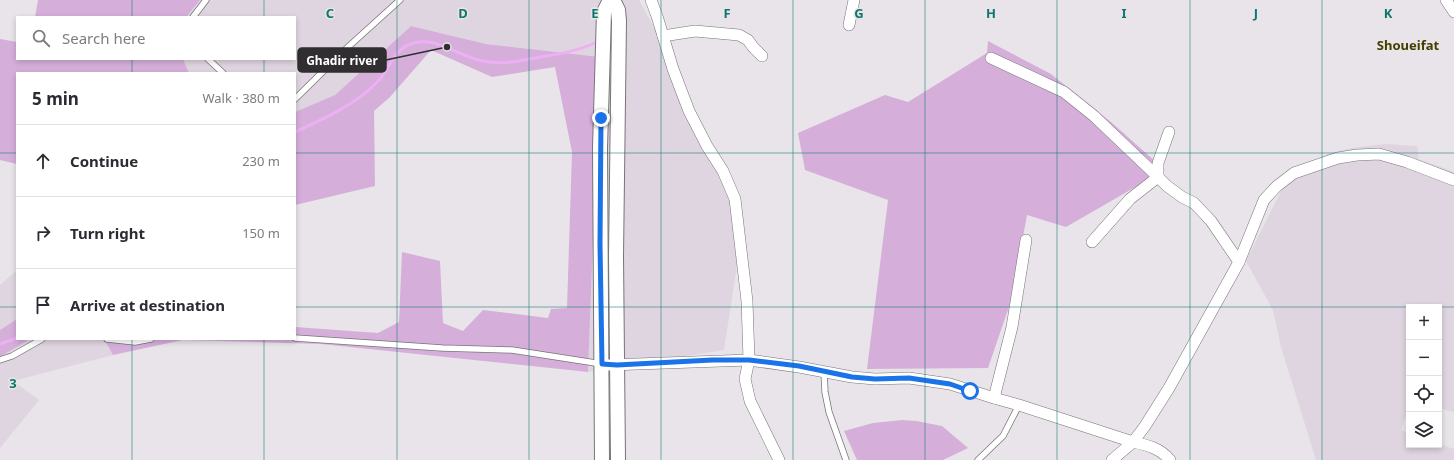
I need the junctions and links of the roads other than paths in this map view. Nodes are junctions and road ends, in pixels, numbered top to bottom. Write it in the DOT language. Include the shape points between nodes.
graph roads {
  1 [pos="206,0"];
  2 [pos="400,0"];
  3 [pos="610,0"];
  4 [pos="613,0"];
  5 [pos="651,0"];
  6 [pos="854,0"];
  7 [pos="1446,0"];
  8 [pos="1454,12"];
  9 [pos="194,16"];
  10 [pos="849,25"];
  11 [pos="664,36"];
  12 [pos="762,56"];
  13 [pos="991,58"];
  14 [pos="209,60"];
  15 [pos="222,72"];
  16 [pos="296,98"];
  17 [pos="1169,132"];
  18 [pos="1158,177"];
  19 [pos="1454,180"];
  20 [pos="1026,240"];
  21 [pos="1092,242"];
  22 [pos="1239,262"];
  23 [pos="296,338"];
  24 [pos="40,340"];
  25 [pos="116,340"];
  26 [pos="146,340"];
  27 [pos="0,360"];
  28 [pos="749,360"];
  29 [pos="602,364"];
  30 [pos="617,365"];
  31 [pos="824,372"];
  32 [pos="994,398"];
  33 [pos="1019,404"];
  34 [pos="1133,442"];
  35 [pos="602,460"];
  36 [pos="618,460"];
  37 [pos="779,460"];
  38 [pos="846,460"];
  39 [pos="978,460"];
  40 [pos="1112,460"];
  41 [pos="1170,460"];
  1 -- 9 [label="lane"];
  2 -- 16 [label="lane"];
  3 -- 29 [label="street" via="604,12 602,45"];
  4 -- 30 [label="street" via="618,10 619,21"];
  5 -- 11 [label="street"];
  6 -- 10 [label="street"];
  7 -- 8 [label="street"];
  11 -- 12 [label="street" via="695,31 739,35 748,40"];
  11 -- 28 [label="street" via="689,111 723,171 734,199 747,301"];
  13 -- 18 [label="street" via="1064,92 1094,116"];
  14 -- 15 [label="lane"];
  17 -- 18 [label="street" via="1158,163"];
  18 -- 21 [label="street" via="1130,199"];
  18 -- 22 [label="street" via="1182,197 1194,203 1211,221"];
  19 -- 22 [label="street" via="1379,154 1357,154 1338,158 1294,173 1264,200"];
  20 -- 32 [label="street" via="1012,327"];
  22 -- 34 [label="street" via="1169,388"];
  23 -- 29 [label="lane" via="512,350"];
  24 -- 27 [label="lane"];
  25 -- 26 [label="lane"];
  28 -- 30 [label="street"];
  28 -- 31 [label="street"];
  28 -- 37 [label="street" via="745,379 750,402"];
  29 -- 30 [label="street"];
  29 -- 35 [label="street"];
  30 -- 36 [label="street"];
  31 -- 32 [label="street" via="852,377 909,378 950,384"];
  31 -- 38 [label="lane" via="829,412"];
  32 -- 33 [label="street"];
  33 -- 34 [label="street"];
  33 -- 39 [label="lane" via="1003,436"];
  34 -- 40 [label="street"];
  34 -- 41 [label="street" via="1161,451"];
}
